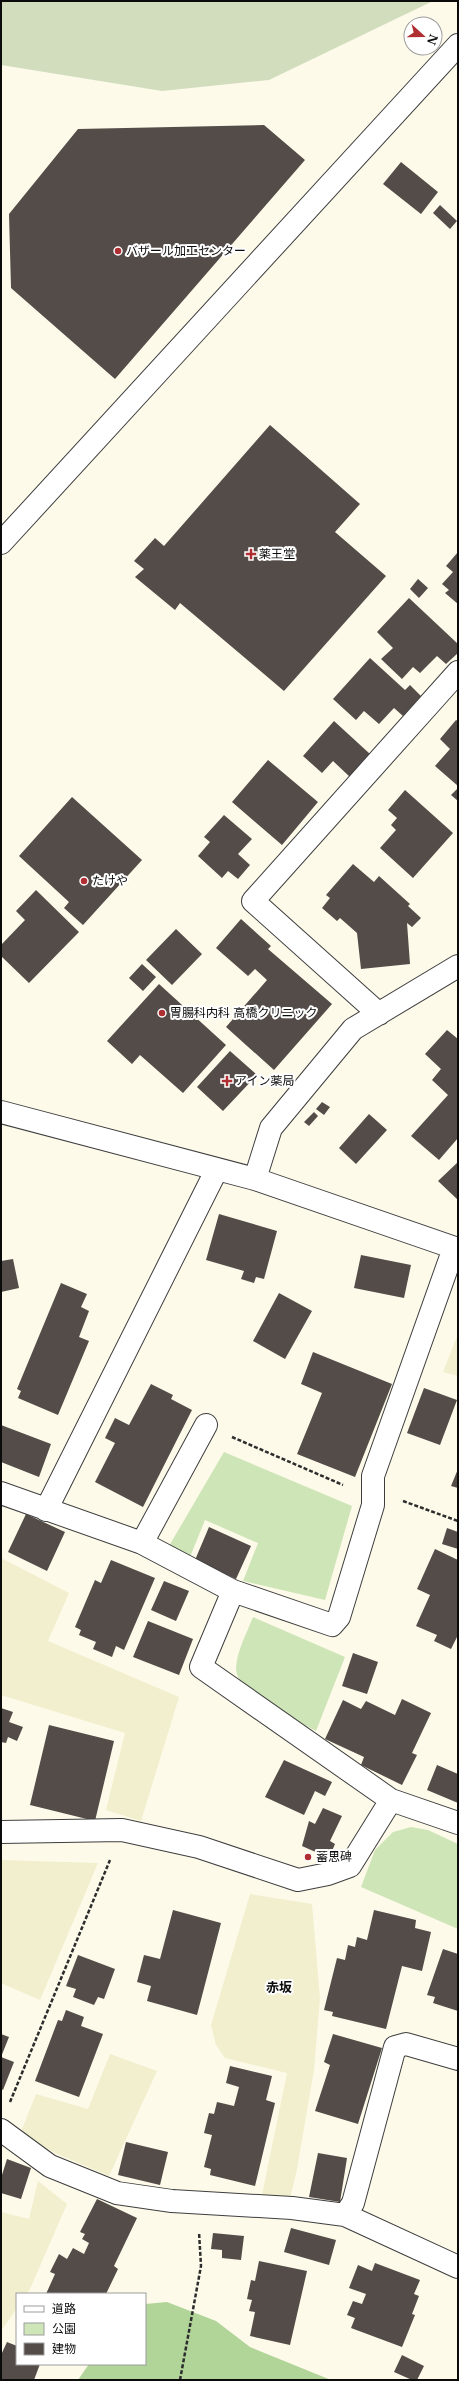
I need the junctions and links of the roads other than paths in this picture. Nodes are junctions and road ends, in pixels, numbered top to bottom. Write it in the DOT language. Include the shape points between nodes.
graph roads {
  1 [pos="458,45"];
  2 [pos="1,543"];
  3 [pos="458,672"];
  4 [pos="458,966"];
  5 [pos="379,1014"];
  6 [pos="1,1112"];
  7 [pos="217,1169"];
  8 [pos="255,1179"];
  9 [pos="456,1249"];
  10 [pos="206,1425"];
  11 [pos="1,1493"];
  12 [pos="46,1510"];
  13 [pos="142,1544"];
  14 [pos="233,1591"];
  15 [pos="392,1800"];
  16 [pos="458,1823"];
  17 [pos="1,1832"];
  18 [pos="458,2059"];
  19 [pos="1,2130"];
  20 [pos="346,2215"];
  21 [pos="458,2267"];
  1 -- 2 [label="street"];
  3 -- 5 [label="street" via="253,901"];
  4 -- 5 [label="street"];
  5 -- 8 [label="street" via="353,1029 270,1128"];
  6 -- 7 [label="street"];
  7 -- 8 [label="street"];
  7 -- 12 [label="street"];
  8 -- 9 [label="street"];
  9 -- 14 [label="street" via="373,1476 373,1505 340,1617 332,1625"];
  10 -- 13 [label="street"];
  11 -- 12 [label="street"];
  12 -- 13 [label="street"];
  13 -- 14 [label="street"];
  14 -- 15 [label="street" via="201,1667"];
  15 -- 16 [label="street"];
  15 -- 17 [label="street" via="350,1866 328,1874 298,1880 199,1847 122,1830"];
  18 -- 20 [label="street" via="406,2044 395,2047 353,2203"];
  19 -- 20 [label="street" via="50,2166 117,2193 172,2201 292,2208"];
  20 -- 21 [label="street"];
}
